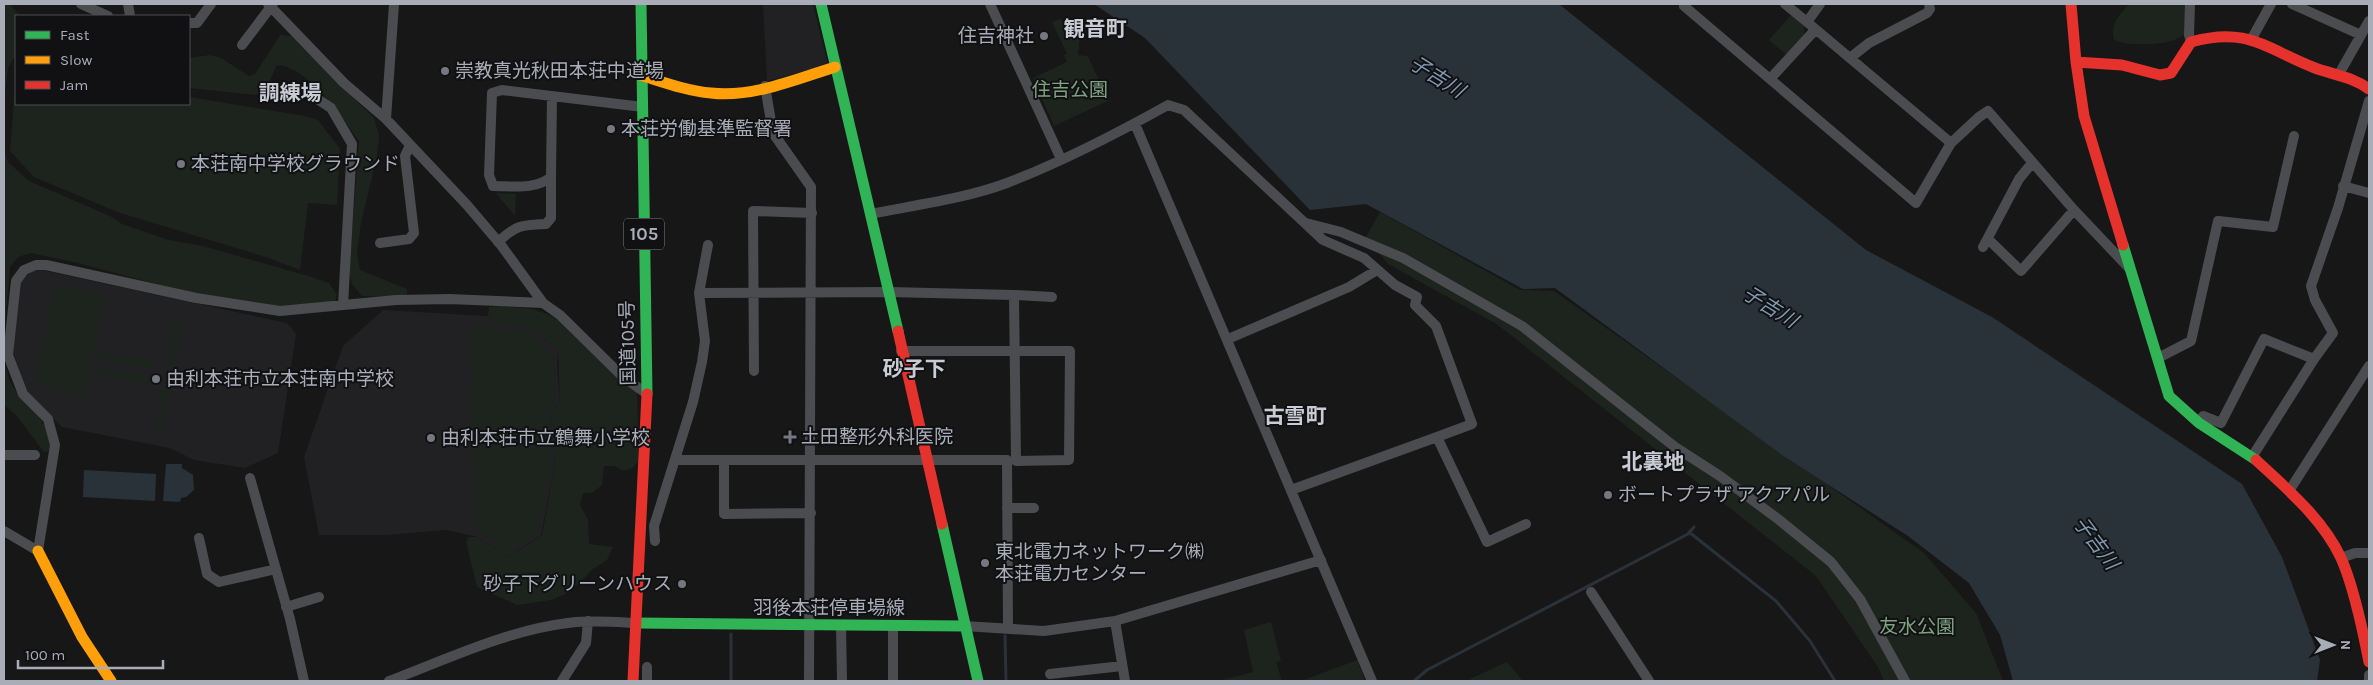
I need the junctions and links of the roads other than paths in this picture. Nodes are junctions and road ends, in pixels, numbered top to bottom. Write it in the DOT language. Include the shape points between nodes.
graph roads {
  1 [pos="81,4"];
  2 [pos="211,4"];
  3 [pos="394,4"];
  4 [pos="641,4"];
  5 [pos="821,4"];
  6 [pos="990,4"];
  7 [pos="1685,4"];
  8 [pos="1785,4"];
  9 [pos="1820,4"];
  10 [pos="1929,4"];
  11 [pos="2072,4"];
  12 [pos="2190,4"];
  13 [pos="2271,4"];
  14 [pos="2292,4"];
  15 [pos="271,5"];
  16 [pos="106,15"];
  17 [pos="2369,21"];
  18 [pos="1807,22"];
  19 [pos="190,23"];
  20 [pos="1815,30"];
  21 [pos="2361,35"];
  22 [pos="2252,40"];
  23 [pos="2191,42"];
  24 [pos="242,45"];
  25 [pos="1850,58"];
  26 [pos="2076,62"];
  27 [pos="835,67"];
  28 [pos="2339,74"];
  29 [pos="640,75"];
  30 [pos="1770,80"];
  31 [pos="765,86"];
  32 [pos="2369,90"];
  33 [pos="552,96"];
  34 [pos="316,98"];
  35 [pos="2369,101"];
  36 [pos="643,107"];
  37 [pos="386,119"];
  38 [pos="1135,124"];
  39 [pos="2294,136"];
  40 [pos="1951,143"];
  41 [pos="410,145"];
  42 [pos="1061,159"];
  43 [pos="2032,163"];
  44 [pos="551,176"];
  45 [pos="2343,186"];
  46 [pos="2369,194"];
  47 [pos="2074,210"];
  48 [pos="812,213"];
  49 [pos="870,214"];
  50 [pos="1302,222"];
  51 [pos="498,242"];
  52 [pos="380,243"];
  53 [pos="708,245"];
  54 [pos="1377,270"];
  55 [pos="2133,272"];
  56 [pos="754,292"];
  57 [pos="811,292"];
  58 [pos="889,292"];
  59 [pos="699,293"];
  60 [pos="1014,295"];
  61 [pos="1052,296"];
  62 [pos="543,303"];
  63 [pos="343,305"];
  64 [pos="1228,340"];
  65 [pos="901,350"];
  66 [pos="1013,351"];
  67 [pos="2158,358"];
  68 [pos="2314,359"];
  69 [pos="2369,366"];
  70 [pos="754,371"];
  71 [pos="647,394"];
  72 [pos="2199,423"];
  73 [pos="1437,437"];
  74 [pos="4,455"];
  75 [pos="35,455"];
  76 [pos="2252,458"];
  77 [pos="926,459"];
  78 [pos="675,460"];
  79 [pos="724,460"];
  80 [pos="811,460"];
  81 [pos="250,478"];
  82 [pos="1291,490"];
  83 [pos="2289,491"];
  84 [pos="1007,508"];
  85 [pos="1034,508"];
  86 [pos="811,513"];
  87 [pos="1526,524"];
  88 [pos="4,531"];
  89 [pos="199,538"];
  90 [pos="656,541"];
  91 [pos="38,551"];
  92 [pos="2369,553"];
  93 [pos="2341,558"];
  94 [pos="1321,560"];
  95 [pos="276,569"];
  96 [pos="1591,592"];
  97 [pos="318,596"];
  98 [pos="286,607"];
  99 [pos="588,621"];
  100 [pos="1115,621"];
  101 [pos="637,624"];
  102 [pos="810,626"];
  103 [pos="841,626"];
  104 [pos="893,626"];
  105 [pos="964,626"];
  106 [pos="1008,629"];
  107 [pos="2369,662"];
  108 [pos="1122,666"];
  109 [pos="647,667"];
  110 [pos="1050,674"];
  111 [pos="2369,675"];
  112 [pos="111,681"];
  113 [pos="304,681"];
  114 [pos="389,681"];
  115 [pos="562,681"];
  116 [pos="633,681"];
  117 [pos="647,681"];
  118 [pos="810,681"];
  119 [pos="842,681"];
  120 [pos="893,681"];
  121 [pos="978,681"];
  122 [pos="1125,681"];
  123 [pos="1372,681"];
  124 [pos="1649,681"];
  125 [pos="1905,681"];
  126 [pos="2369,681"];
  1 -- 16 [label="street"];
  2 -- 19 [label="street" via="197,23"];
  3 -- 37 [label="street"];
  4 -- 29 [label="main road, 国道105号 / 105"];
  5 -- 27 [label="main road"];
  6 -- 42 [label="street"];
  7 -- 30 [label="street"];
  8 -- 18 [label="street"];
  9 -- 18 [label="street"];
  10 -- 25 [label="street" via="1927,13 1869,43"];
  11 -- 26 [label="main road"];
  12 -- 23 [label="street"];
  13 -- 22 [label="street"];
  14 -- 21 [label="street"];
  15 -- 24 [label="street"];
  15 -- 37 [label="street" via="344,83"];
  17 -- 21 [label="street"];
  18 -- 20 [label="street"];
  20 -- 25 [label="street"];
  20 -- 30 [label="street"];
  21 -- 28 [label="street"];
  22 -- 23 [label="main road" via="2236,36"];
  22 -- 28 [label="main road" via="2317,69"];
  23 -- 26 [label="main road" via="2171,73 2160,75 2122,65"];
  25 -- 40 [label="street"];
  26 -- 55 [label="main road" via="2084,116"];
  27 -- 31 [label="main road"];
  27 -- 49 [label="main road"];
  28 -- 32 [label="main road"];
  29 -- 31 [label="main road" via="718,94"];
  29 -- 36 [label="main road, 国道105号 / 105"];
  30 -- 40 [label="street" via="1916,203"];
  31 -- 48 [label="street" via="773,133 811,187"];
  33 -- 36 [label="street"];
  33 -- 44 [label="street"];
  33 -- 44 [label="street" via="502,90 492,94 489,175 493,186 522,186 544,182"];
  34 -- 63 [label="street" via="331,108 352,144"];
  35 -- 45 [label="street"];
  36 -- 71 [label="main road, 国道105号 / 105"];
  37 -- 41 [label="street"];
  38 -- 42 [label="street"];
  38 -- 50 [label="street" via="1168,105 1184,110"];
  38 -- 64 [label="street"];
  39 -- 67 [label="street" via="2273,227 2218,221 2191,341"];
  40 -- 43 [label="street" via="1988,111"];
  41 -- 51 [label="street"];
  41 -- 52 [label="street" via="405,156 414,233 409,238"];
  42 -- 49 [label="street" via="1007,183"];
  43 -- 47 [label="street"];
  43 -- 47 [label="street" via="2019,179 1986,243 2021,271"];
  44 -- 51 [label="street" via="550,218 546,224 520,225"];
  45 -- 46 [label="street"];
  45 -- 68 [label="street" via="2311,286 2333,334"];
  47 -- 55 [label="street"];
  48 -- 56 [label="street" via="754,212"];
  48 -- 57 [label="street"];
  49 -- 58 [label="main road"];
  50 -- 54 [label="street" via="1323,240 1364,258"];
  50 -- 125 [label="street" via="1341,232 1403,258 1522,326 1675,447 1778,519 1831,562 1842,576 1860,599"];
  51 -- 62 [label="street"];
  53 -- 59 [label="street"];
  54 -- 64 [label="street" via="1349,287"];
  54 -- 73 [label="street" via="1417,297 1415,305 1436,326 1472,424"];
  55 -- 67 [label="main road"];
  56 -- 57 [label="street"];
  56 -- 59 [label="street"];
  56 -- 70 [label="street"];
  57 -- 58 [label="street"];
  57 -- 80 [label="street"];
  58 -- 60 [label="street"];
  58 -- 65 [label="main road"];
  59 -- 78 [label="street" via="704,320 704,348 693,402"];
  60 -- 61 [label="street"];
  60 -- 66 [label="street"];
  62 -- 63 [label="street" via="448,299"];
  62 -- 71 [label="street" via="560,315 622,376"];
  63 -- 91 [label="street" via="280,311 196,298 46,265 24,270 16,281 8,355 22,394 48,419 55,445"];
  64 -- 82 [label="street"];
  65 -- 66 [label="street"];
  65 -- 77 [label="main road"];
  66 -- 66 [label="street" via="1070,351 1069,460 1016,461"];
  67 -- 72 [label="main road" via="2170,396"];
  68 -- 72 [label="street" via="2264,339 2221,423 2203,416"];
  68 -- 76 [label="street"];
  69 -- 83 [label="street"];
  71 -- 101 [label="main road, 国道105号 / 105"];
  72 -- 76 [label="main road"];
  73 -- 82 [label="street"];
  73 -- 87 [label="street" via="1487,542"];
  74 -- 75 [label="street"];
  76 -- 83 [label="main road"];
  77 -- 80 [label="street"];
  77 -- 84 [label="street" via="1007,460"];
  77 -- 105 [label="main road"];
  78 -- 79 [label="street"];
  78 -- 90 [label="street" via="654,526"];
  79 -- 80 [label="street"];
  79 -- 86 [label="street" via="724,514"];
  80 -- 86 [label="street"];
  81 -- 95 [label="street"];
  82 -- 94 [label="street"];
  83 -- 93 [label="main road" via="2315,518"];
  84 -- 85 [label="street"];
  84 -- 106 [label="street"];
  86 -- 102 [label="street"];
  88 -- 91 [label="street"];
  89 -- 95 [label="street" via="207,574 220,582"];
  91 -- 112 [label="main road" via="82,637"];
  92 -- 93 [label="street"];
  93 -- 107 [label="main road" via="2363,628"];
  94 -- 100 [label="street"];
  94 -- 123 [label="street"];
  95 -- 98 [label="street"];
  96 -- 124 [label="street"];
  97 -- 98 [label="street"];
  98 -- 113 [label="street"];
  99 -- 101 [label="street"];
  99 -- 114 [label="street" via="547,626 511,636"];
  99 -- 115 [label="street" via="586,643"];
  100 -- 106 [label="street" via="1062,629"];
  100 -- 108 [label="street"];
  101 -- 102 [label="main road, 羽後本荘停車場線"];
  101 -- 116 [label="main road, 国道105号 / 105"];
  102 -- 103 [label="main road, 羽後本荘停車場線"];
  102 -- 118 [label="street"];
  103 -- 104 [label="main road, 羽後本荘停車場線"];
  103 -- 119 [label="street"];
  104 -- 105 [label="main road, 羽後本荘停車場線"];
  104 -- 120 [label="street"];
  105 -- 106 [label="street"];
  105 -- 121 [label="main road"];
  108 -- 110 [label="street"];
  108 -- 122 [label="street"];
  109 -- 117 [label="street"];
  111 -- 126 [label="street"];
}
